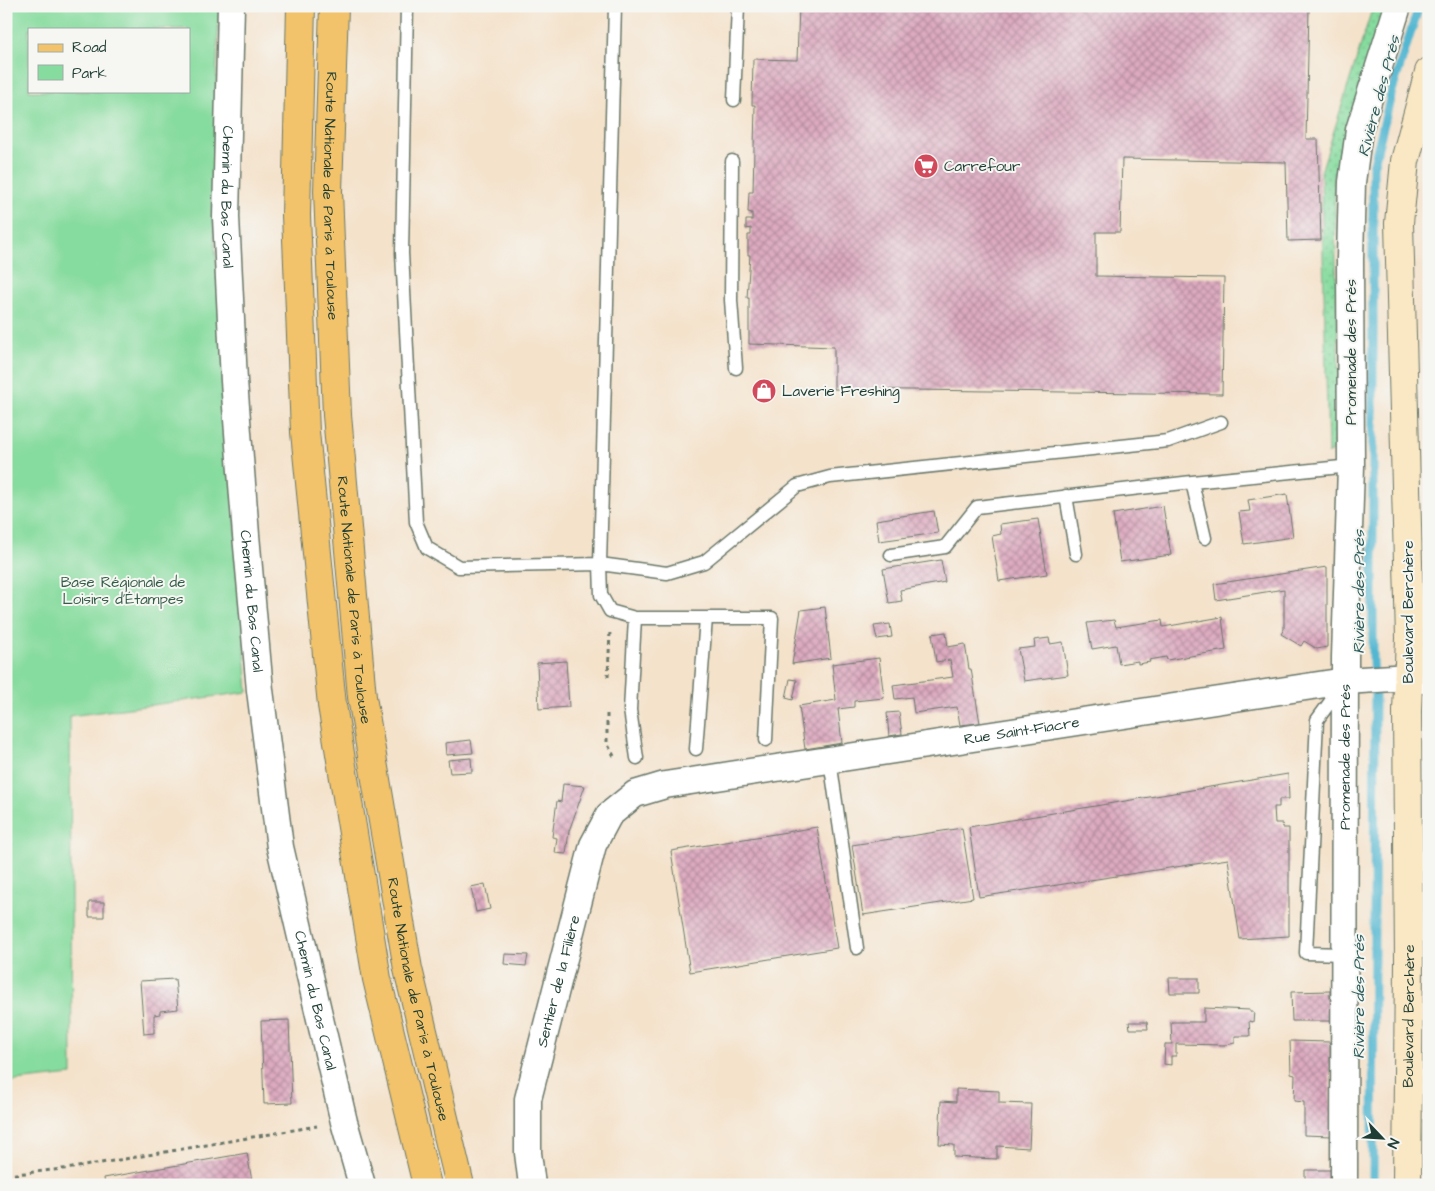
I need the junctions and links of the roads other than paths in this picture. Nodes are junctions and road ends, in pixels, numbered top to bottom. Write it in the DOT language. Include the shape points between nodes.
graph roads {
  1 [pos="231,6"];
  2 [pos="301,6"];
  3 [pos="334,6"];
  4 [pos="407,6"];
  5 [pos="615,6"];
  6 [pos="738,6"];
  7 [pos="1398,6"];
  8 [pos="1429,72"];
  9 [pos="734,100"];
  10 [pos="1424,105"];
  11 [pos="732,161"];
  12 [pos="736,368"];
  13 [pos="1221,422"];
  14 [pos="1351,466"];
  15 [pos="1192,482"];
  16 [pos="1066,496"];
  17 [pos="1205,538"];
  18 [pos="1076,554"];
  19 [pos="891,555"];
  20 [pos="600,564"];
  21 [pos="635,618"];
  22 [pos="706,618"];
  23 [pos="1419,679"];
  24 [pos="1345,681"];
  25 [pos="766,740"];
  26 [pos="696,749"];
  27 [pos="637,758"];
  28 [pos="830,760"];
  29 [pos="635,794"];
  30 [pos="857,948"];
  31 [pos="1344,954"];
  32 [pos="362,1185"];
  33 [pos="427,1185"];
  34 [pos="460,1185"];
  35 [pos="532,1185"];
  36 [pos="1344,1185"];
  37 [pos="1407,1185"];
  1 -- 32 [label="street, Chemin du Bas Canal" via="226,217 235,390 260,690 280,847 344,1122"];
  2 -- 33 [label="main road" via="296,215 305,432 332,705 377,979"];
  3 -- 34 [label="main road, Route Nationale de Paris à Toulouse" via="328,192 337,415 362,697 408,969"];
  4 -- 20 [label="lane" via="402,253 416,522 427,548 460,567"];
  5 -- 20 [label="lane"];
  6 -- 9 [label="lane"];
  7 -- 14 [label="street, Promenade des Prés" via="1359,130 1352,182"];
  8 -- 10 [label="main road, Boulevard Berchère"];
  10 -- 23 [label="main road, Boulevard Berchère" via="1405,161 1399,223 1410,638"];
  11 -- 12 [label="lane" via="731,300"];
  13 -- 20 [label="lane" via="1168,441 830,477 798,486 704,562 667,573"];
  14 -- 15 [label="lane"];
  14 -- 24 [label="street, Promenade des Prés"];
  15 -- 16 [label="lane"];
  15 -- 17 [label="lane"];
  16 -- 18 [label="lane"];
  16 -- 19 [label="lane" via="977,507 945,547"];
  20 -- 21 [label="lane" via="601,595 610,610"];
  21 -- 22 [label="lane"];
  21 -- 27 [label="lane" via="630,710"];
  22 -- 25 [label="lane" via="772,618"];
  22 -- 26 [label="lane"];
  23 -- 24 [label="street, Rue Saint-Fiacre"];
  23 -- 37 [label="main road, Boulevard Berchère" via="1407,711"];
  24 -- 28 [label="street, Rue Saint-Fiacre"];
  24 -- 31 [label="street, Promenade des Prés"];
  24 -- 31 [label="lane" via="1318,720 1306,953"];
  28 -- 29 [label="street, Rue Saint-Fiacre" via="666,785"];
  28 -- 30 [label="lane"];
  29 -- 35 [label="street, Sentier de la Filière" via="610,815 593,845 528,1099 528,1153"];
  31 -- 36 [label="street, Promenade des Prés"];
}
